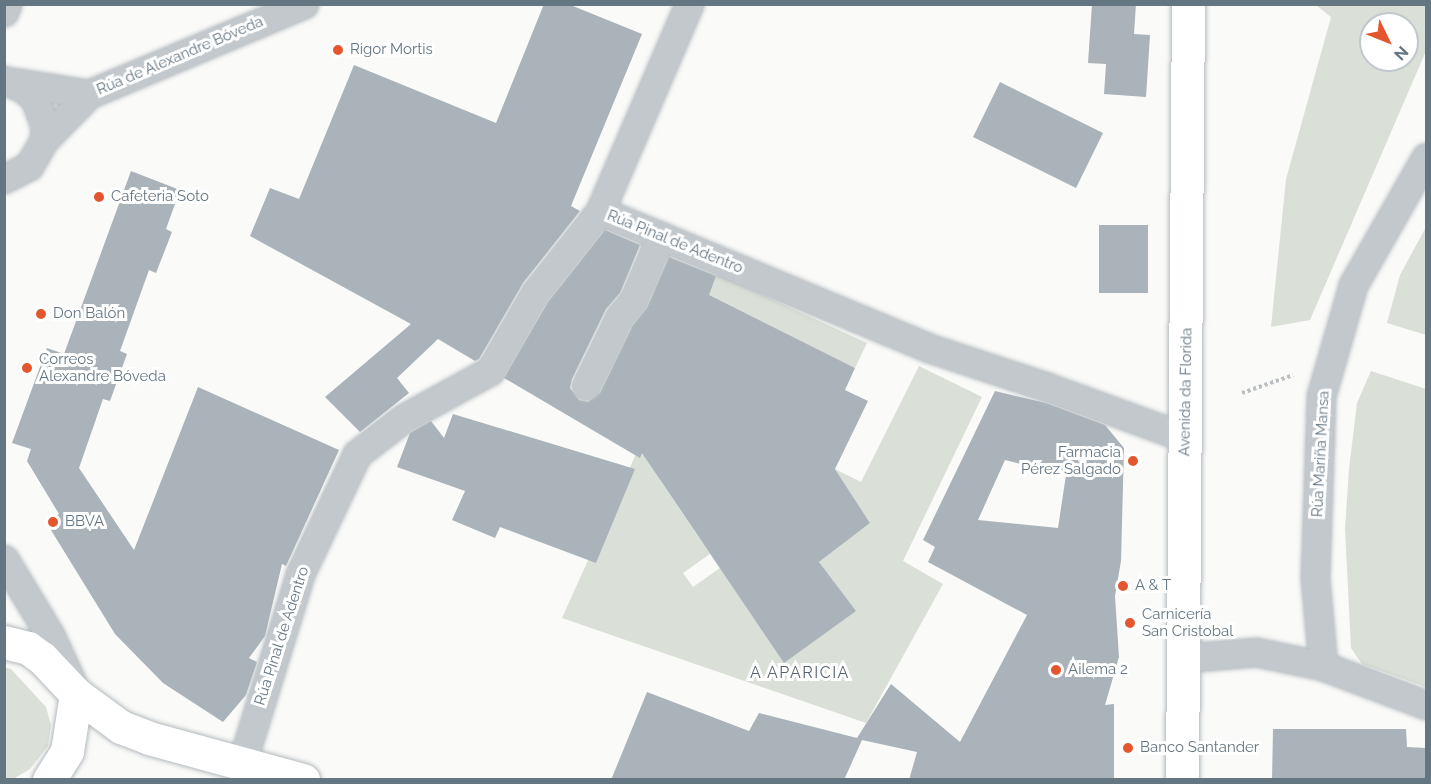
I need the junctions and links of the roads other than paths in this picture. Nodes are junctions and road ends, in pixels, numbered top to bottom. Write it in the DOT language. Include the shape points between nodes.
graph roads {
  1 [pos="7,4"];
  2 [pos="304,4"];
  3 [pos="689,4"];
  4 [pos="1188,4"];
  5 [pos="4,12"];
  6 [pos="8,81"];
  7 [pos="89,94"];
  8 [pos="44,140"];
  9 [pos="1426,157"];
  10 [pos="9,183"];
  11 [pos="600,211"];
  12 [pos="661,236"];
  13 [pos="586,386"];
  14 [pos="1186,438"];
  15 [pos="4,559"];
  16 [pos="4,642"];
  17 [pos="1184,657"];
  18 [pos="1323,666"];
  19 [pos="76,694"];
  20 [pos="1426,705"];
  21 [pos="242,763"];
  22 [pos="49,780"];
  23 [pos="303,780"];
  24 [pos="1182,780"];
  1 -- 5 [label="street"];
  2 -- 7 [label="street, Rúa de Alexandre Bóveda"];
  3 -- 11 [label="street"];
  4 -- 14 [label="main road, Avenida da Florida"];
  6 -- 7 [label="street, Rúa de Alexandre Bóveda"];
  6 -- 8 [label="street" via="24,89 42,111"];
  7 -- 8 [label="street, Rúa de Alexandre Bóveda"];
  8 -- 10 [label="street, Rúa de Alexandre Bóveda" via="29,166"];
  9 -- 18 [label="street, Rúa Mariña Mansa" via="1353,285 1321,396 1315,567"];
  11 -- 12 [label="street, Rúa Pinal de Adentro"];
  11 -- 21 [label="street, Rúa Pinal de Adentro" via="535,292 490,371 404,418 357,454 300,574"];
  12 -- 13 [label="street" via="633,301 620,316"];
  12 -- 14 [label="street, Rúa Pinal de Adentro" via="929,348"];
  14 -- 17 [label="main road, Avenida da Florida"];
  15 -- 19 [label="street" via="50,635"];
  16 -- 19 [label="main road" via="27,648 42,658"];
  17 -- 18 [label="street" via="1256,652"];
  17 -- 24 [label="main road, Avenida da Florida"];
  18 -- 20 [label="street"];
  19 -- 21 [label="main road" via="121,727"];
  19 -- 22 [label="main road" via="68,751"];
  21 -- 23 [label="main road"];
}
